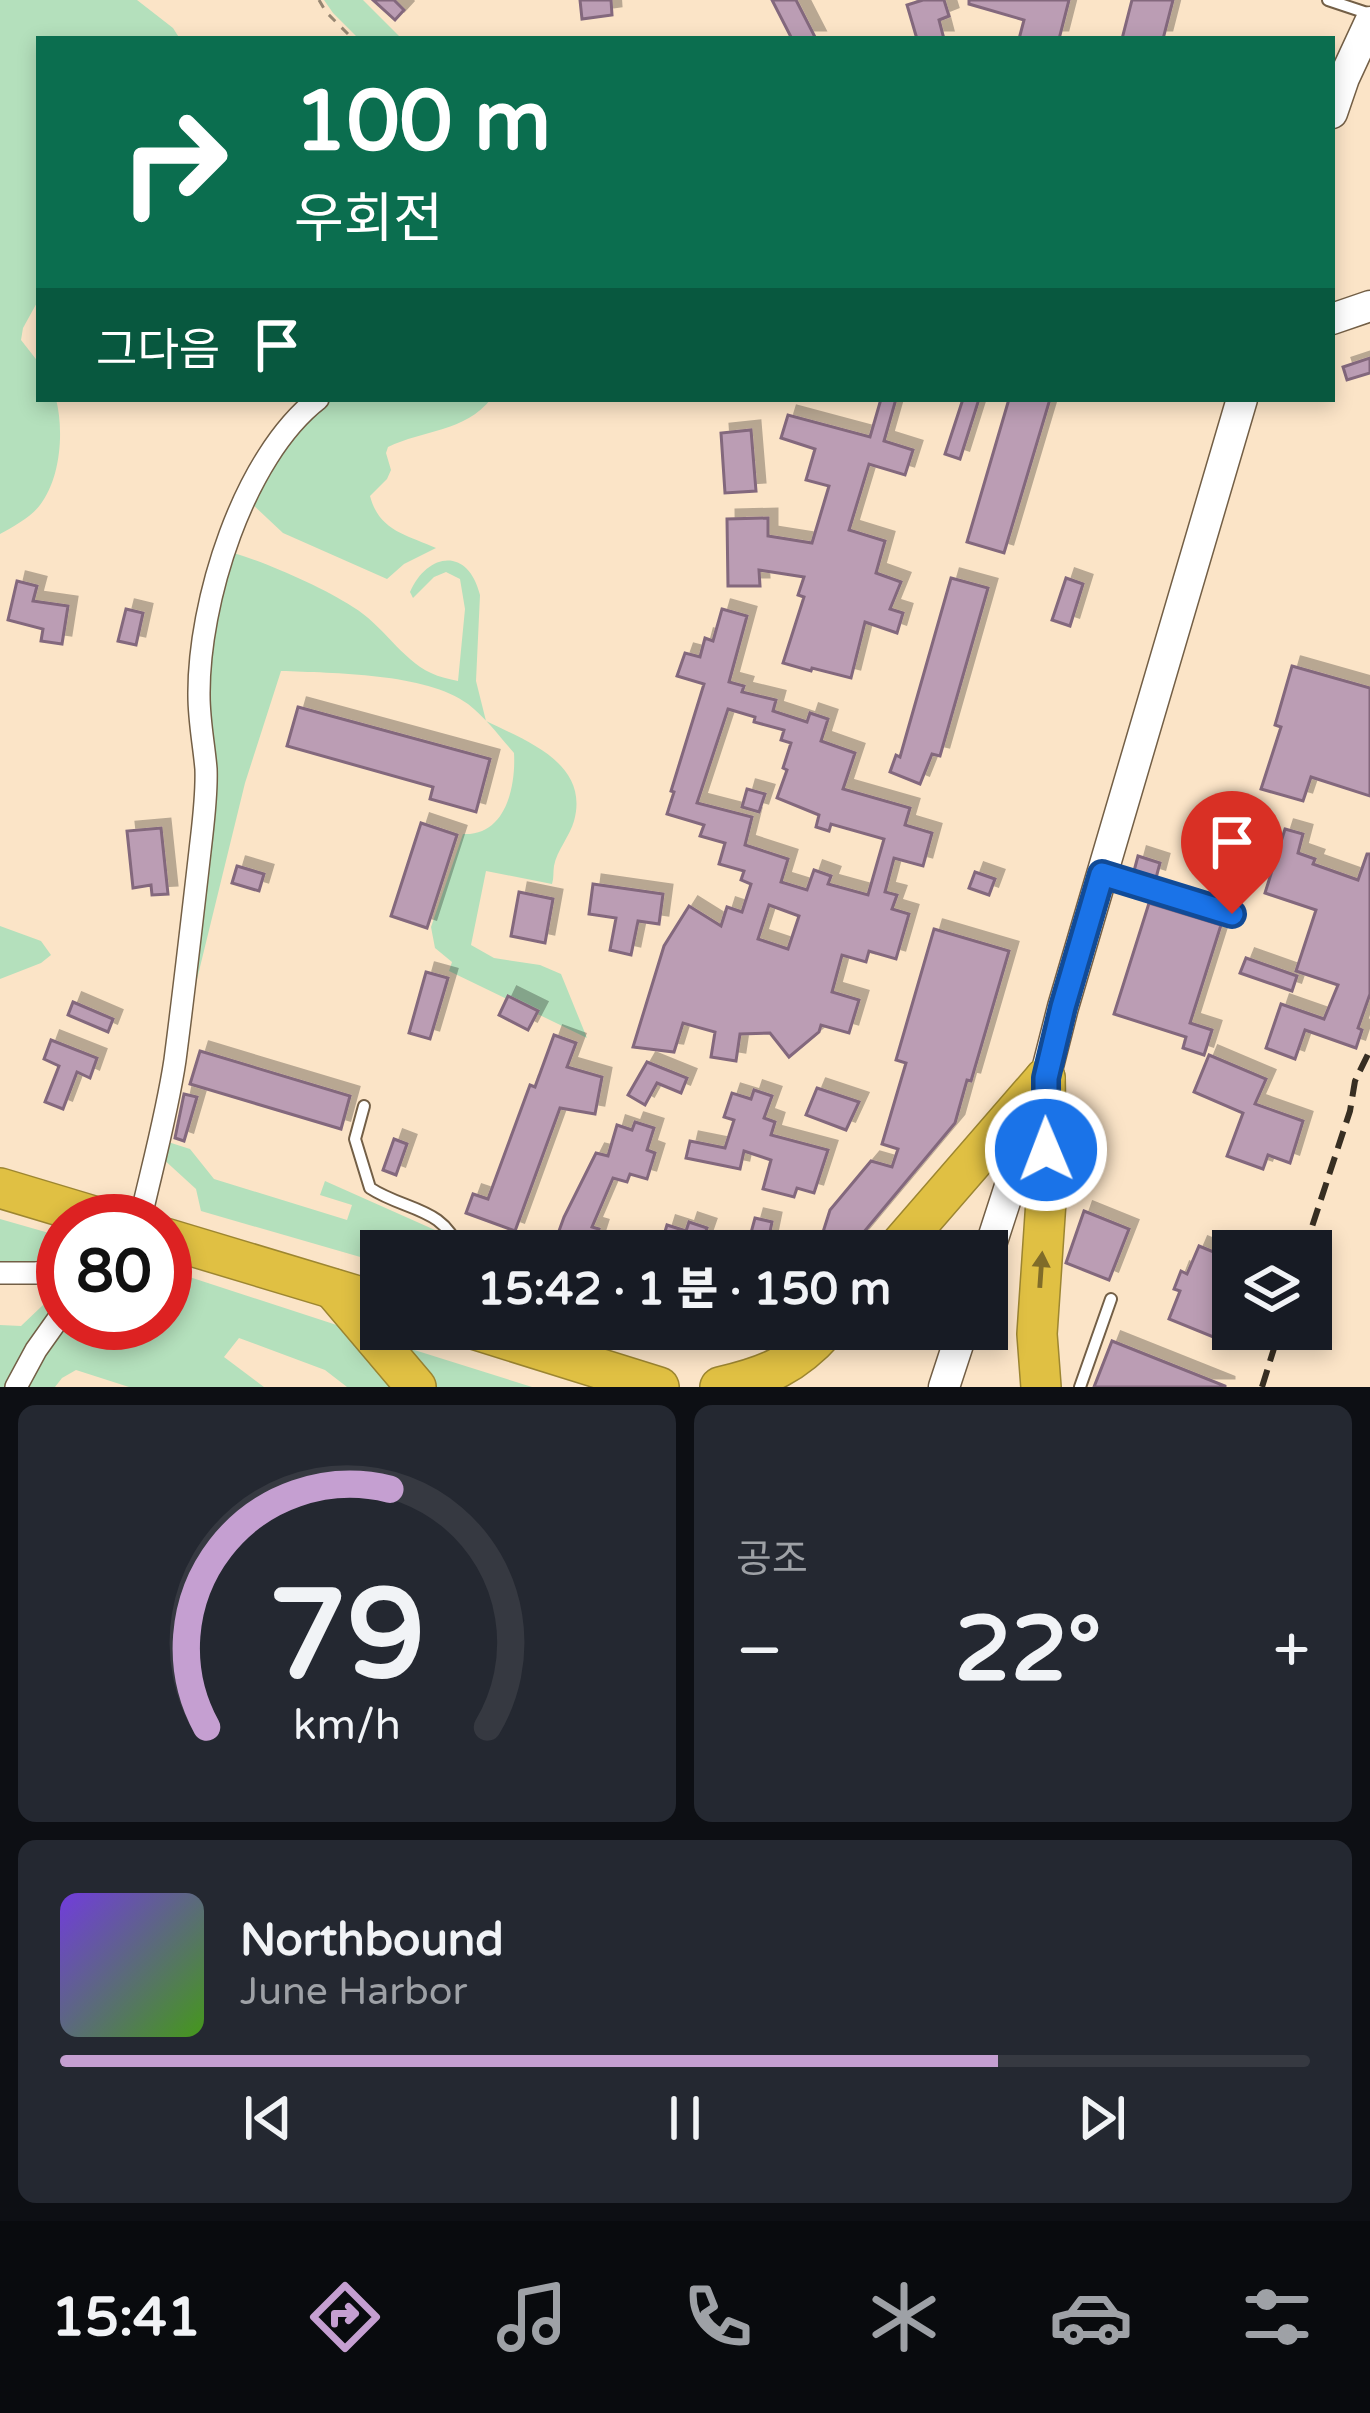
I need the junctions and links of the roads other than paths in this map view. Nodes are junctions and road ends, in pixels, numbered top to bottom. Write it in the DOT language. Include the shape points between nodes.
graph roads {
  1 [pos="1328,0"];
  2 [pos="1370,18"];
  3 [pos="1335,104"];
  4 [pos="1370,306"];
  5 [pos="1335,318"];
  6 [pos="315,402"];
  7 [pos="1241,402"];
  8 [pos="1102,874"];
  9 [pos="1232,914"];
  10 [pos="1046,1078"];
  11 [pos="364,1106"];
  12 [pos="0,1188"];
  13 [pos="146,1194"];
  14 [pos="36,1199"];
  15 [pos="449,1230"];
  16 [pos="913,1230"];
  17 [pos="996,1230"];
  18 [pos="192,1246"];
  19 [pos="0,1273"];
  20 [pos="36,1273"];
  21 [pos="333,1289"];
  22 [pos="360,1297"];
  23 [pos="1111,1299"];
  24 [pos="36,1350"];
  25 [pos="542,1350"];
  26 [pos="808,1350"];
  27 [pos="957,1350"];
  28 [pos="16,1387"];
  29 [pos="416,1387"];
  30 [pos="659,1387"];
  31 [pos="720,1387"];
  32 [pos="944,1387"];
  33 [pos="1041,1387"];
  34 [pos="1080,1387"];
  1 -- 2 [label="lane"];
  2 -- 3 [label="main road"];
  4 -- 5 [label="main road"];
  6 -- 13 [label="street" via="259,472 214,584 198,691 206,767 200,852 175,1061"];
  7 -- 8 [label="main road"];
  8 -- 9 [label="lane"];
  8 -- 10 [label="main road"];
  10 -- 16 [label="highway"];
  10 -- 17 [label="main road"];
  33 -- 10 [label="highway, one-way"];
  11 -- 15 [label="lane" via="355,1139 370,1188"];
  12 -- 14 [label="highway"];
  18 -- 21 [label="highway"];
  19 -- 20 [label="street"];
  21 -- 22 [label="highway"];
  21 -- 29 [label="highway"];
  23 -- 34 [label="lane"];
  24 -- 28 [label="street"];
  25 -- 30 [label="highway"];
  26 -- 31 [label="highway" via="767,1375"];
  27 -- 32 [label="main road"];
}
